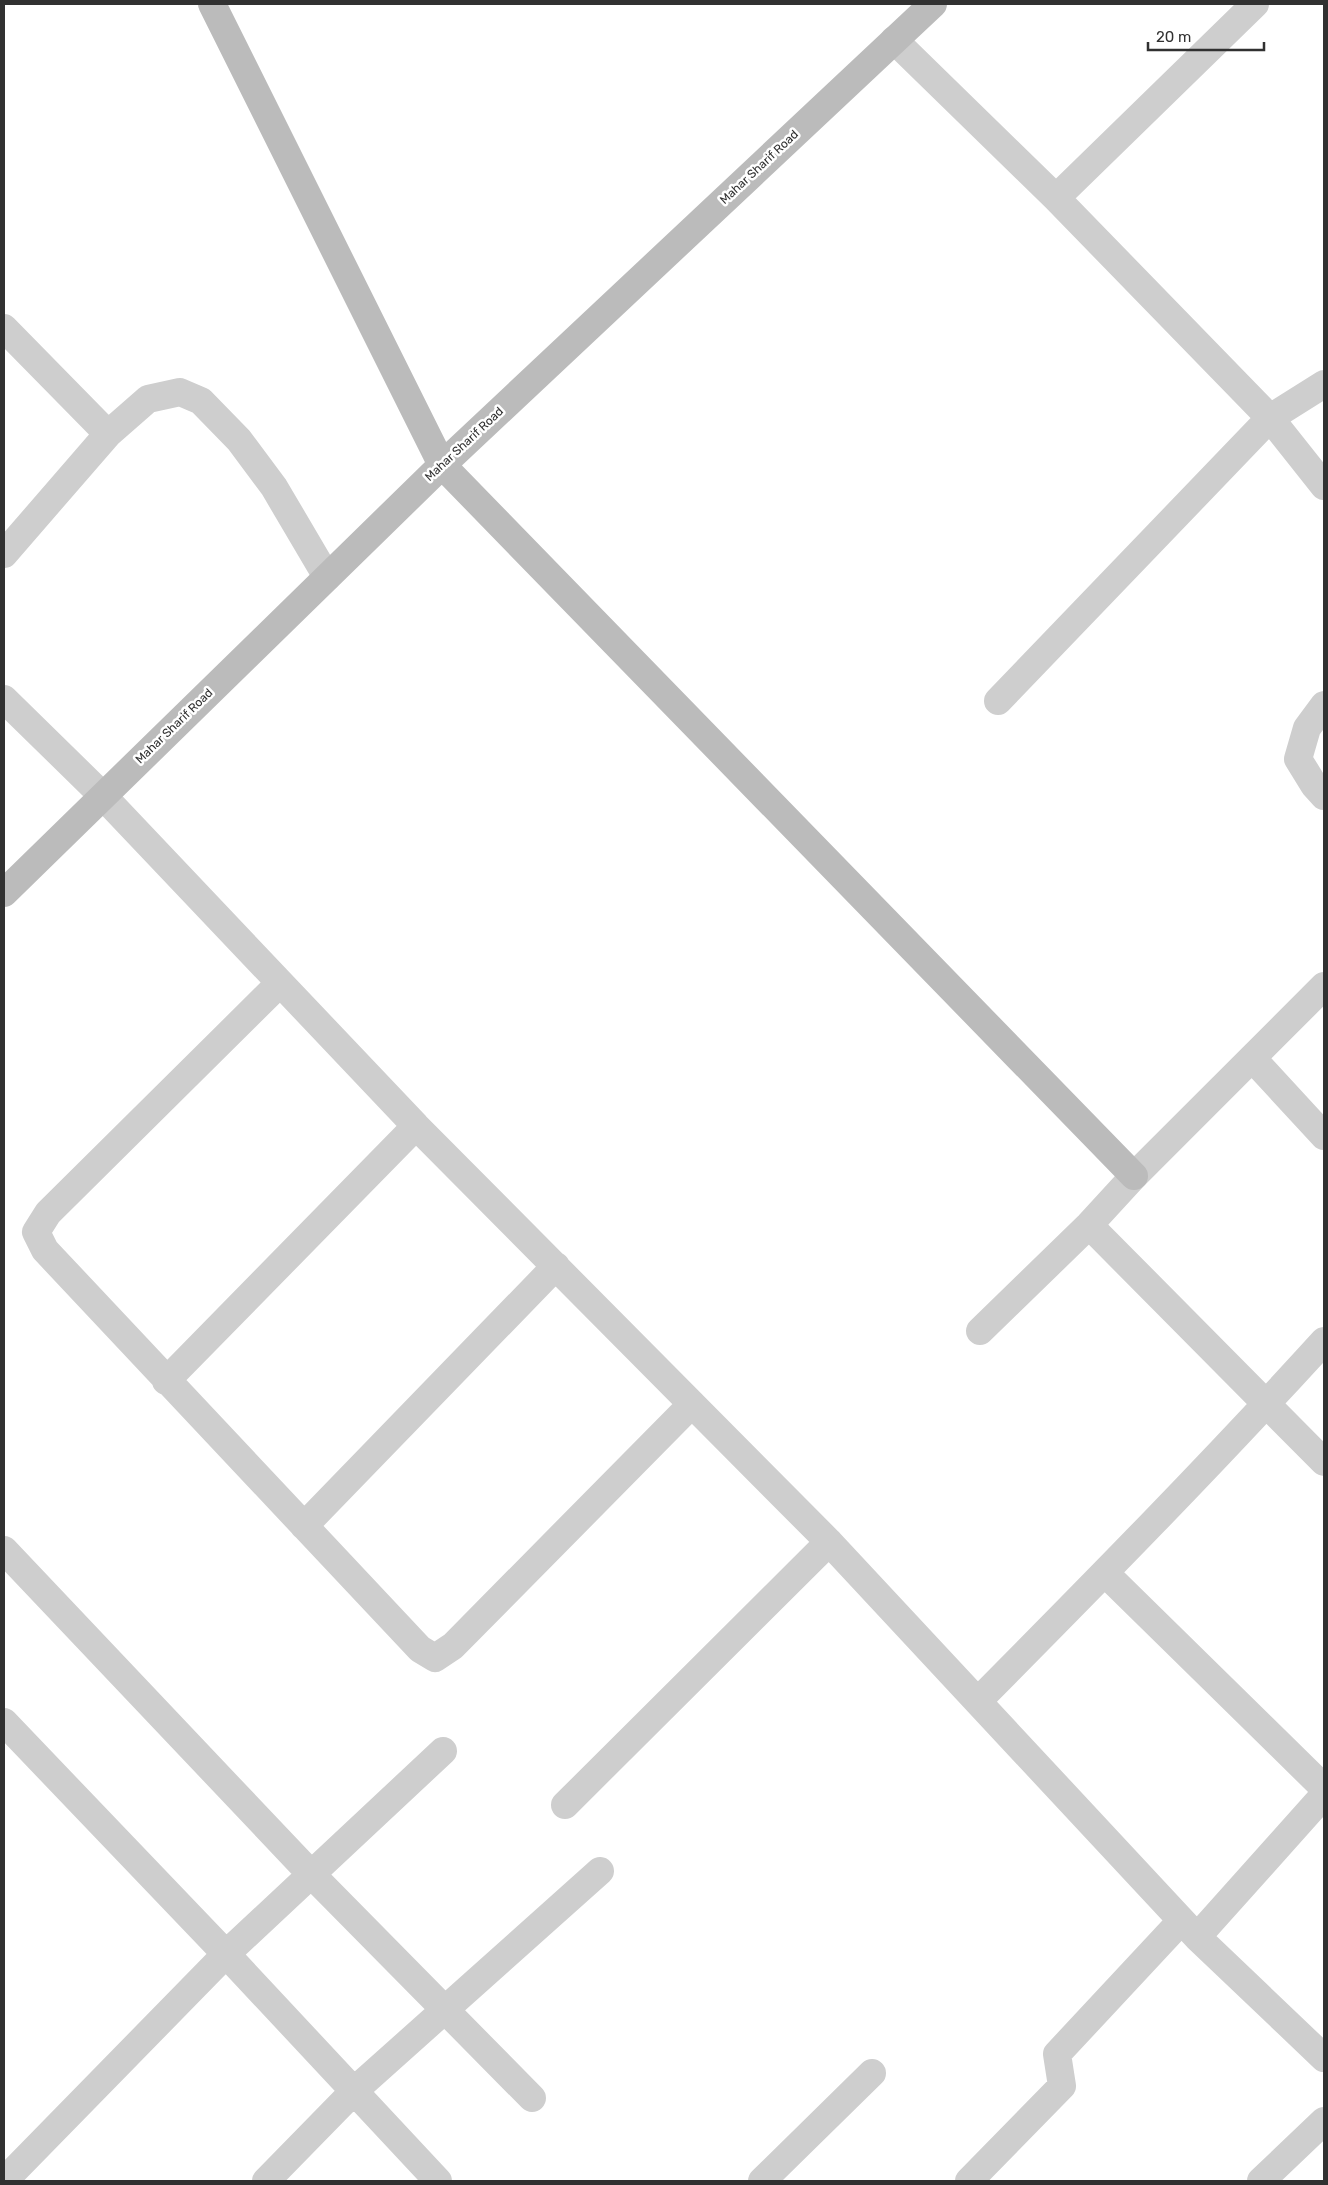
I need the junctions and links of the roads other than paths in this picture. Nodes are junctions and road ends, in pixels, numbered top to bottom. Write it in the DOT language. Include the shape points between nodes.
graph roads {
  1 [pos="212,4"];
  2 [pos="933,4"];
  3 [pos="1256,4"];
  4 [pos="894,40"];
  5 [pos="1056,198"];
  6 [pos="4,328"];
  7 [pos="1324,384"];
  8 [pos="1270,418"];
  9 [pos="108,434"];
  10 [pos="442,465"];
  11 [pos="1324,486"];
  12 [pos="4,554"];
  13 [pos="327,577"];
  14 [pos="4,699"];
  15 [pos="998,701"];
  16 [pos="1324,706"];
  17 [pos="102,795"];
  18 [pos="1324,796"];
  19 [pos="4,893"];
  20 [pos="280,983"];
  21 [pos="1324,986"];
  22 [pos="1252,1058"];
  23 [pos="416,1126"];
  24 [pos="1324,1136"];
  25 [pos="1134,1176"];
  26 [pos="1089,1225"];
  27 [pos="556,1266"];
  28 [pos="980,1331"];
  29 [pos="1324,1341"];
  30 [pos="166,1381"];
  31 [pos="692,1404"];
  32 [pos="1266,1405"];
  33 [pos="1324,1462"];
  34 [pos="304,1526"];
  35 [pos="829,1542"];
  36 [pos="4,1550"];
  37 [pos="1105,1573"];
  38 [pos="978,1702"];
  39 [pos="4,1722"];
  40 [pos="443,1751"];
  41 [pos="1324,1788"];
  42 [pos="1324,1795"];
  43 [pos="565,1805"];
  44 [pos="600,1871"];
  45 [pos="312,1874"];
  46 [pos="1189,1929"];
  47 [pos="226,1954"];
  48 [pos="445,2010"];
  49 [pos="1324,2058"];
  50 [pos="872,2073"];
  51 [pos="355,2090"];
  52 [pos="532,2098"];
  53 [pos="1324,2121"];
  54 [pos="4,2181"];
  55 [pos="266,2181"];
  56 [pos="438,2181"];
  57 [pos="762,2181"];
  58 [pos="969,2181"];
  59 [pos="1261,2181"];
  1 -- 10 [label="street"];
  2 -- 4 [label="street, Mahar Sharif Road"];
  3 -- 5 [label="street"];
  4 -- 5 [label="street"];
  4 -- 10 [label="street, Mahar Sharif Road"];
  5 -- 8 [label="street"];
  6 -- 9 [label="street"];
  7 -- 8 [label="street"];
  8 -- 11 [label="street"];
  8 -- 15 [label="street"];
  9 -- 12 [label="street"];
  9 -- 13 [label="street" via="148,399 180,392 201,401 239,440 274,487"];
  10 -- 13 [label="street, Mahar Sharif Road"];
  10 -- 25 [label="street"];
  13 -- 17 [label="street, Mahar Sharif Road"];
  14 -- 17 [label="street"];
  16 -- 18 [label="street" via="1307,728 1298,759"];
  17 -- 19 [label="street, Mahar Sharif Road"];
  17 -- 20 [label="street"];
  20 -- 23 [label="street"];
  20 -- 30 [label="street" via="48,1212 36,1232 45,1250"];
  21 -- 22 [label="street"];
  22 -- 24 [label="street"];
  22 -- 25 [label="street"];
  23 -- 27 [label="street"];
  23 -- 30 [label="street"];
  25 -- 26 [label="street"];
  26 -- 28 [label="street"];
  26 -- 32 [label="street"];
  27 -- 31 [label="street"];
  27 -- 34 [label="street"];
  29 -- 32 [label="street"];
  30 -- 34 [label="street"];
  31 -- 34 [label="street" via="453,1646 435,1658 420,1649"];
  31 -- 35 [label="street"];
  32 -- 33 [label="street"];
  32 -- 37 [label="street"];
  35 -- 38 [label="street"];
  35 -- 43 [label="street"];
  36 -- 45 [label="street"];
  37 -- 38 [label="street"];
  37 -- 41 [label="street"];
  38 -- 46 [label="street"];
  39 -- 47 [label="street"];
  40 -- 45 [label="street"];
  42 -- 46 [label="street"];
  44 -- 48 [label="street"];
  45 -- 47 [label="street"];
  45 -- 48 [label="street"];
  46 -- 49 [label="street"];
  46 -- 58 [label="street" via="1056,2054 1062,2086"];
  47 -- 51 [label="street"];
  47 -- 54 [label="street"];
  48 -- 51 [label="street"];
  48 -- 52 [label="street"];
  50 -- 57 [label="street"];
  51 -- 55 [label="street"];
  51 -- 56 [label="street"];
  53 -- 59 [label="street"];
}
